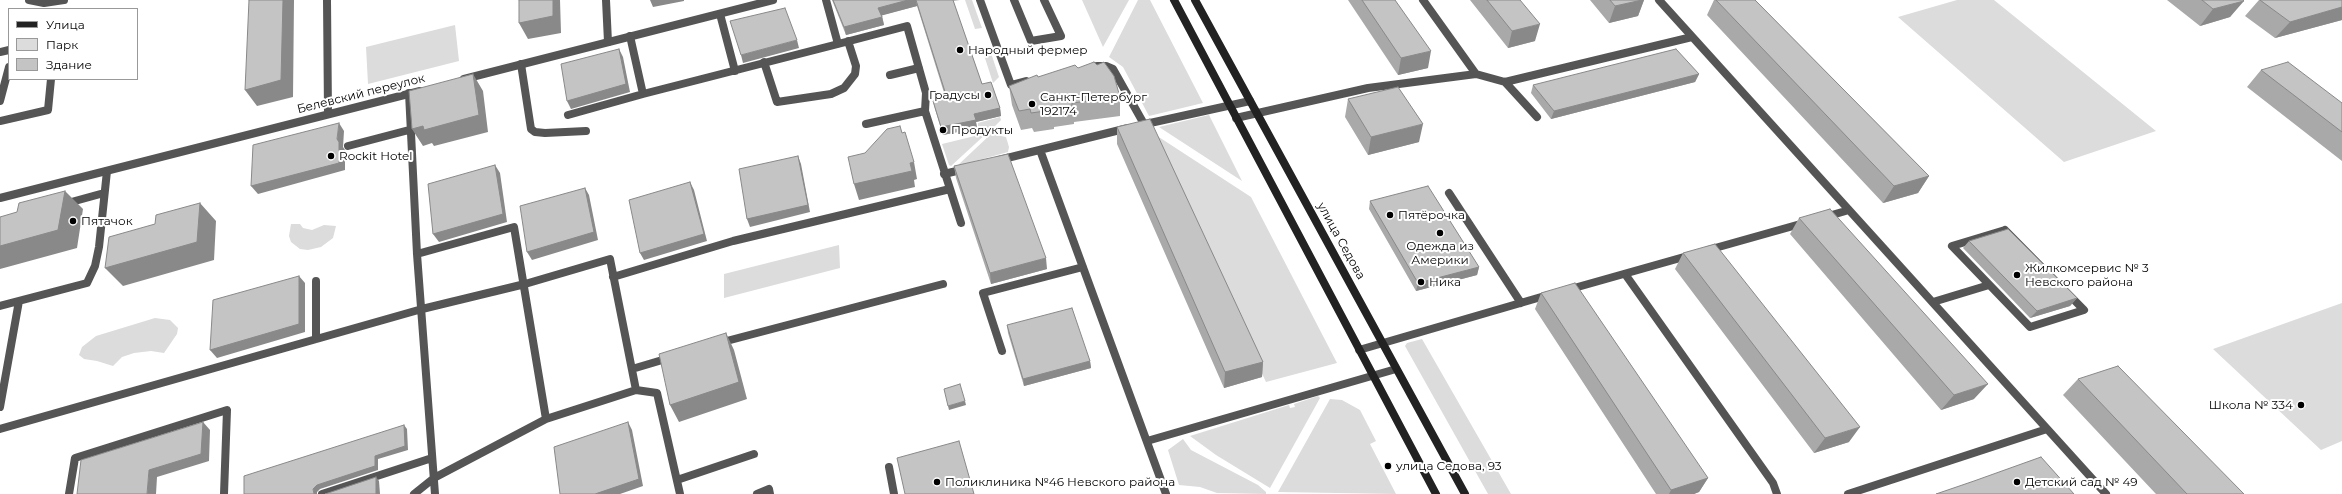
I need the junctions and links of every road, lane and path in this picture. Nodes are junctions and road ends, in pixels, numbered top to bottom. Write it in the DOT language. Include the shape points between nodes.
graph roads {
  1 [pos="29,0"];
  2 [pos="64,0"];
  3 [pos="327,0"];
  4 [pos="606,0"];
  5 [pos="773,0"];
  6 [pos="826,0"];
  7 [pos="980,0"];
  8 [pos="1014,0"];
  9 [pos="1044,0"];
  10 [pos="1174,0"];
  11 [pos="1195,0"];
  12 [pos="1423,0"];
  13 [pos="1659,0"];
  14 [pos="720,14"];
  15 [pos="630,36"];
  16 [pos="1692,37"];
  17 [pos="848,41"];
  18 [pos="608,42"];
  19 [pos="838,44"];
  20 [pos="764,62"];
  21 [pos="521,64"];
  22 [pos="1091,67"];
  23 [pos="919,68"];
  24 [pos="8,71"];
  25 [pos="735,71"];
  26 [pos="890,74"];
  27 [pos="1476,74"];
  28 [pos="52,80"];
  29 [pos="1032,80"];
  30 [pos="454,82"];
  31 [pos="1505,82"];
  32 [pos="431,88"];
  33 [pos="409,93"];
  34 [pos="643,94"];
  35 [pos="1250,100"];
  36 [pos="0,101"];
  37 [pos="1230,105"];
  38 [pos="925,111"];
  39 [pos="328,113"];
  40 [pos="1257,114"];
  41 [pos="568,115"];
  42 [pos="1537,117"];
  43 [pos="1236,118"];
  44 [pos="0,121"];
  45 [pos="866,124"];
  46 [pos="1144,124"];
  47 [pos="409,130"];
  48 [pos="586,131"];
  49 [pos="348,146"];
  50 [pos="1040,150"];
  51 [pos="990,163"];
  52 [pos="975,167"];
  53 [pos="107,171"];
  54 [pos="944,174"];
  55 [pos="950,189"];
  56 [pos="104,193"];
  57 [pos="1449,193"];
  58 [pos="0,198"];
  59 [pos="53,207"];
  60 [pos="1849,210"];
  61 [pos="961,223"];
  62 [pos="417,254"];
  63 [pos="1083,266"];
  64 [pos="1625,274"];
  65 [pos="613,277"];
  66 [pos="316,281"];
  67 [pos="525,284"];
  68 [pos="943,284"];
  69 [pos="1989,285"];
  70 [pos="19,301"];
  71 [pos="1933,302"];
  72 [pos="1521,303"];
  73 [pos="0,306"];
  74 [pos="422,308"];
  75 [pos="316,339"];
  76 [pos="1383,344"];
  77 [pos="710,346"];
  78 [pos="1359,350"];
  79 [pos="1002,351"];
  80 [pos="681,354"];
  81 [pos="632,369"];
  82 [pos="1396,369"];
  83 [pos="1373,376"];
  84 [pos="636,390"];
  85 [pos="0,407"];
  86 [pos="546,419"];
  87 [pos="0,429"];
  88 [pos="2047,429"];
  89 [pos="1147,441"];
  90 [pos="754,454"];
  91 [pos="432,458"];
  92 [pos="889,467"];
  93 [pos="434,478"];
  94 [pos="677,480"];
  95 [pos="69,494"];
  96 [pos="224,494"];
  97 [pos="322,494"];
  98 [pos="414,494"];
  99 [pos="435,494"];
  100 [pos="680,494"];
  101 [pos="757,494"];
  102 [pos="770,494"];
  103 [pos="894,494"];
  104 [pos="1166,494"];
  105 [pos="1436,494"];
  106 [pos="1465,494"];
  107 [pos="1777,494"];
  108 [pos="1848,494"];
  109 [pos="2106,494"];
  1 -- 2 [label="street" via="44,3"];
  3 -- 39 [label="street"];
  4 -- 18 [label="street"];
  5 -- 14 [label="street"];
  6 -- 19 [label="street"];
  7 -- 29 [label="street" via="1010,84"];
  8 -- 9 [label="street" via="1031,41 1061,36"];
  10 -- 37 [label="main road"];
  11 -- 35 [label="main road, улица Седова"];
  12 -- 27 [label="street"];
  13 -- 16 [label="street"];
  14 -- 15 [label="street"];
  14 -- 25 [label="street"];
  15 -- 18 [label="street"];
  15 -- 34 [label="street"];
  16 -- 31 [label="street"];
  16 -- 60 [label="street"];
  17 -- 19 [label="street"];
  17 -- 20 [label="street" via="856,66 855,74 844,88 831,94 777,102"];
  17 -- 23 [label="street" via="907,26"];
  18 -- 21 [label="street"];
  19 -- 20 [label="street"];
  20 -- 25 [label="street"];
  21 -- 30 [label="street"];
  21 -- 48 [label="street" via="531,129 545,133"];
  22 -- 46 [label="street" via="1106,66 1113,69"];
  23 -- 26 [label="street"];
  23 -- 38 [label="street" via="926,93"];
  24 -- 36 [label="street"];
  25 -- 34 [label="street"];
  27 -- 31 [label="street"];
  27 -- 40 [label="street" via="1368,88"];
  28 -- 44 [label="street" via="48,110"];
  31 -- 42 [label="street"];
  32 -- 33 [label="street, Белевский переулок"];
  33 -- 39 [label="street, Белевский переулок"];
  33 -- 47 [label="street"];
  34 -- 41 [label="street"];
  35 -- 37 [label="street"];
  35 -- 40 [label="main road, улица Седова"];
  37 -- 43 [label="main road"];
  37 -- 46 [label="street"];
  38 -- 45 [label="street"];
  38 -- 54 [label="street"];
  39 -- 53 [label="street, Белевский переулок"];
  40 -- 43 [label="street"];
  40 -- 76 [label="main road, улица Седова"];
  43 -- 78 [label="main road"];
  46 -- 50 [label="street"];
  47 -- 49 [label="street"];
  47 -- 62 [label="street"];
  50 -- 51 [label="street"];
  50 -- 63 [label="street"];
  52 -- 54 [label="street"];
  53 -- 56 [label="street"];
  53 -- 58 [label="street, Белевский переулок"];
  54 -- 55 [label="street"];
  55 -- 61 [label="street"];
  55 -- 65 [label="street" via="733,241"];
  56 -- 59 [label="street"];
  56 -- 70 [label="street" via="103,246 87,283"];
  57 -- 72 [label="street"];
  60 -- 64 [label="street"];
  60 -- 71 [label="street"];
  62 -- 67 [label="street" via="514,227"];
  62 -- 74 [label="street"];
  63 -- 79 [label="street" via="983,293"];
  63 -- 89 [label="street"];
  64 -- 72 [label="street"];
  64 -- 107 [label="street" via="1773,483"];
  65 -- 67 [label="street" via="610,259"];
  65 -- 81 [label="street"];
  66 -- 75 [label="street"];
  67 -- 74 [label="street"];
  67 -- 86 [label="street"];
  68 -- 77 [label="street"];
  69 -- 69 [label="street" via="2030,327 2084,310 2005,230 1952,246"];
  69 -- 71 [label="street"];
  70 -- 73 [label="street"];
  70 -- 85 [label="street"];
  71 -- 88 [label="street"];
  72 -- 76 [label="street"];
  74 -- 75 [label="street"];
  74 -- 91 [label="street"];
  75 -- 87 [label="street"];
  76 -- 78 [label="street"];
  76 -- 82 [label="main road, улица Седова"];
  78 -- 83 [label="main road"];
  80 -- 81 [label="street"];
  81 -- 84 [label="street"];
  82 -- 83 [label="street"];
  82 -- 106 [label="main road, улица Седова"];
  83 -- 89 [label="street"];
  83 -- 105 [label="main road"];
  84 -- 86 [label="street"];
  84 -- 94 [label="street" via="657,393"];
  86 -- 93 [label="street"];
  88 -- 108 [label="street"];
  88 -- 109 [label="street"];
  89 -- 104 [label="street"];
  90 -- 94 [label="street"];
  91 -- 93 [label="street"];
  91 -- 97 [label="street"];
  92 -- 103 [label="street"];
  93 -- 98 [label="street"];
  93 -- 99 [label="street"];
  94 -- 100 [label="street"];
  95 -- 96 [label="street" via="75,458 227,410"];
  101 -- 102 [label="street" via="769,490"];
}
